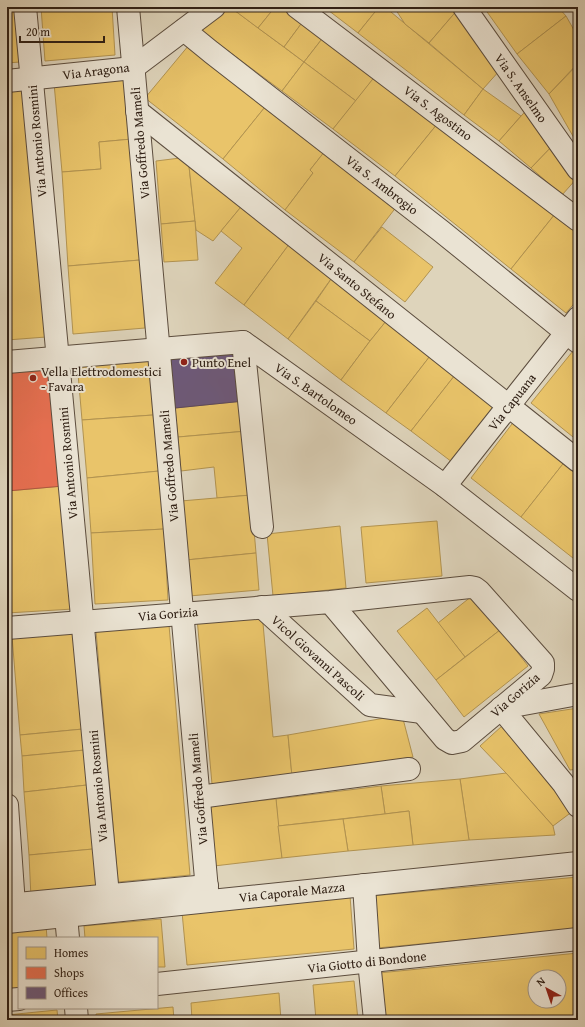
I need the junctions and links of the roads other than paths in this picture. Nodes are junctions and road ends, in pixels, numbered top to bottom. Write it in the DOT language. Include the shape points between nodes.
graph roads {
  1 [pos="25,7"];
  2 [pos="128,7"];
  3 [pos="214,7"];
  4 [pos="297,7"];
  5 [pos="464,7"];
  6 [pos="184,30"];
  7 [pos="133,68"];
  8 [pos="31,78"];
  9 [pos="7,81"];
  10 [pos="137,111"];
  11 [pos="578,169"];
  12 [pos="577,215"];
  13 [pos="574,331"];
  14 [pos="243,342"];
  15 [pos="158,350"];
  16 [pos="58,358"];
  17 [pos="7,362"];
  18 [pos="508,406"];
  19 [pos="578,461"];
  20 [pos="446,486"];
  21 [pos="262,527"];
  22 [pos="578,590"];
  23 [pos="330,602"];
  24 [pos="262,607"];
  25 [pos="182,613"];
  26 [pos="82,621"];
  27 [pos="7,628"];
  28 [pos="578,694"];
  29 [pos="501,708"];
  30 [pos="422,712"];
  31 [pos="409,769"];
  32 [pos="570,782"];
  33 [pos="199,798"];
  34 [pos="7,805"];
  35 [pos="578,806"];
  36 [pos="578,863"];
  37 [pos="364,885"];
  38 [pos="208,894"];
  39 [pos="108,896"];
  40 [pos="9,911"];
  41 [pos="66,916"];
  42 [pos="68,937"];
  43 [pos="578,940"];
  44 [pos="369,962"];
  45 [pos="158,984"];
  46 [pos="18,999"];
  47 [pos="7,1000"];
  48 [pos="76,1009"];
  49 [pos="77,1020"];
  50 [pos="375,1020"];
  1 -- 8 [label="street, Via Antonio Rosmini"];
  2 -- 7 [label="street, Via Goffredo Mameli"];
  3 -- 6 [label="street, Via Aragona"];
  4 -- 12 [label="street, Via S. Agostino"];
  5 -- 11 [label="street, Via S. Anselmo"];
  6 -- 7 [label="street, Via Aragona"];
  6 -- 13 [label="street, Via S. Ambrogio" via="441,231"];
  7 -- 8 [label="street, Via Aragona"];
  7 -- 10 [label="street, Via Goffredo Mameli"];
  8 -- 9 [label="street, Via Aragona"];
  8 -- 16 [label="street, Via Antonio Rosmini"];
  10 -- 15 [label="street, Via Goffredo Mameli"];
  10 -- 18 [label="street, Via Santo Stefano"];
  13 -- 18 [label="street, Via Capuana"];
  14 -- 15 [label="street"];
  14 -- 20 [label="street, Via S. Bartolomeo"];
  14 -- 21 [label="street"];
  15 -- 16 [label="street"];
  15 -- 25 [label="street, Via Goffredo Mameli"];
  16 -- 17 [label="street"];
  16 -- 26 [label="street, Via Antonio Rosmini"];
  18 -- 19 [label="street, Via Santo Stefano"];
  18 -- 20 [label="street, Via Capuana"];
  20 -- 22 [label="street, Via S. Bartolomeo"];
  23 -- 24 [label="street, Via Gorizia"];
  23 -- 29 [label="street, Via Gorizia" via="475,588 543,663 541,675"];
  23 -- 30 [label="street, Via Gorizia"];
  24 -- 25 [label="street, Via Gorizia"];
  24 -- 30 [label="street, Vicol Giovanni Pascoli" via="370,705"];
  25 -- 26 [label="street, Via Gorizia"];
  25 -- 33 [label="street, Via Goffredo Mameli"];
  26 -- 27 [label="street, Via Gorizia"];
  26 -- 39 [label="street, Via Antonio Rosmini"];
  28 -- 29 [label="street"];
  29 -- 30 [label="street, Via Gorizia" via="462,741 452,743 445,739"];
  29 -- 32 [label="street"];
  31 -- 33 [label="street"];
  32 -- 35 [label="street"];
  33 -- 38 [label="street, Via Goffredo Mameli"];
  34 -- 40 [label="street"];
  36 -- 37 [label="street, Via Caporale Mazza"];
  37 -- 38 [label="street, Via Caporale Mazza"];
  37 -- 44 [label="street"];
  38 -- 39 [label="street, Via Caporale Mazza"];
  38 -- 41 [label="street, Via Caporale Mazza"];
  39 -- 40 [label="street, Via Caporale Mazza"];
  40 -- 41 [label="street, Via Caporale Mazza"];
  41 -- 42 [label="street"];
  43 -- 44 [label="street, Via Giotto di Bondone"];
  44 -- 45 [label="street, Via Giotto di Bondone"];
  44 -- 50 [label="street"];
  46 -- 47 [label="street"];
  48 -- 49 [label="street"];
}
